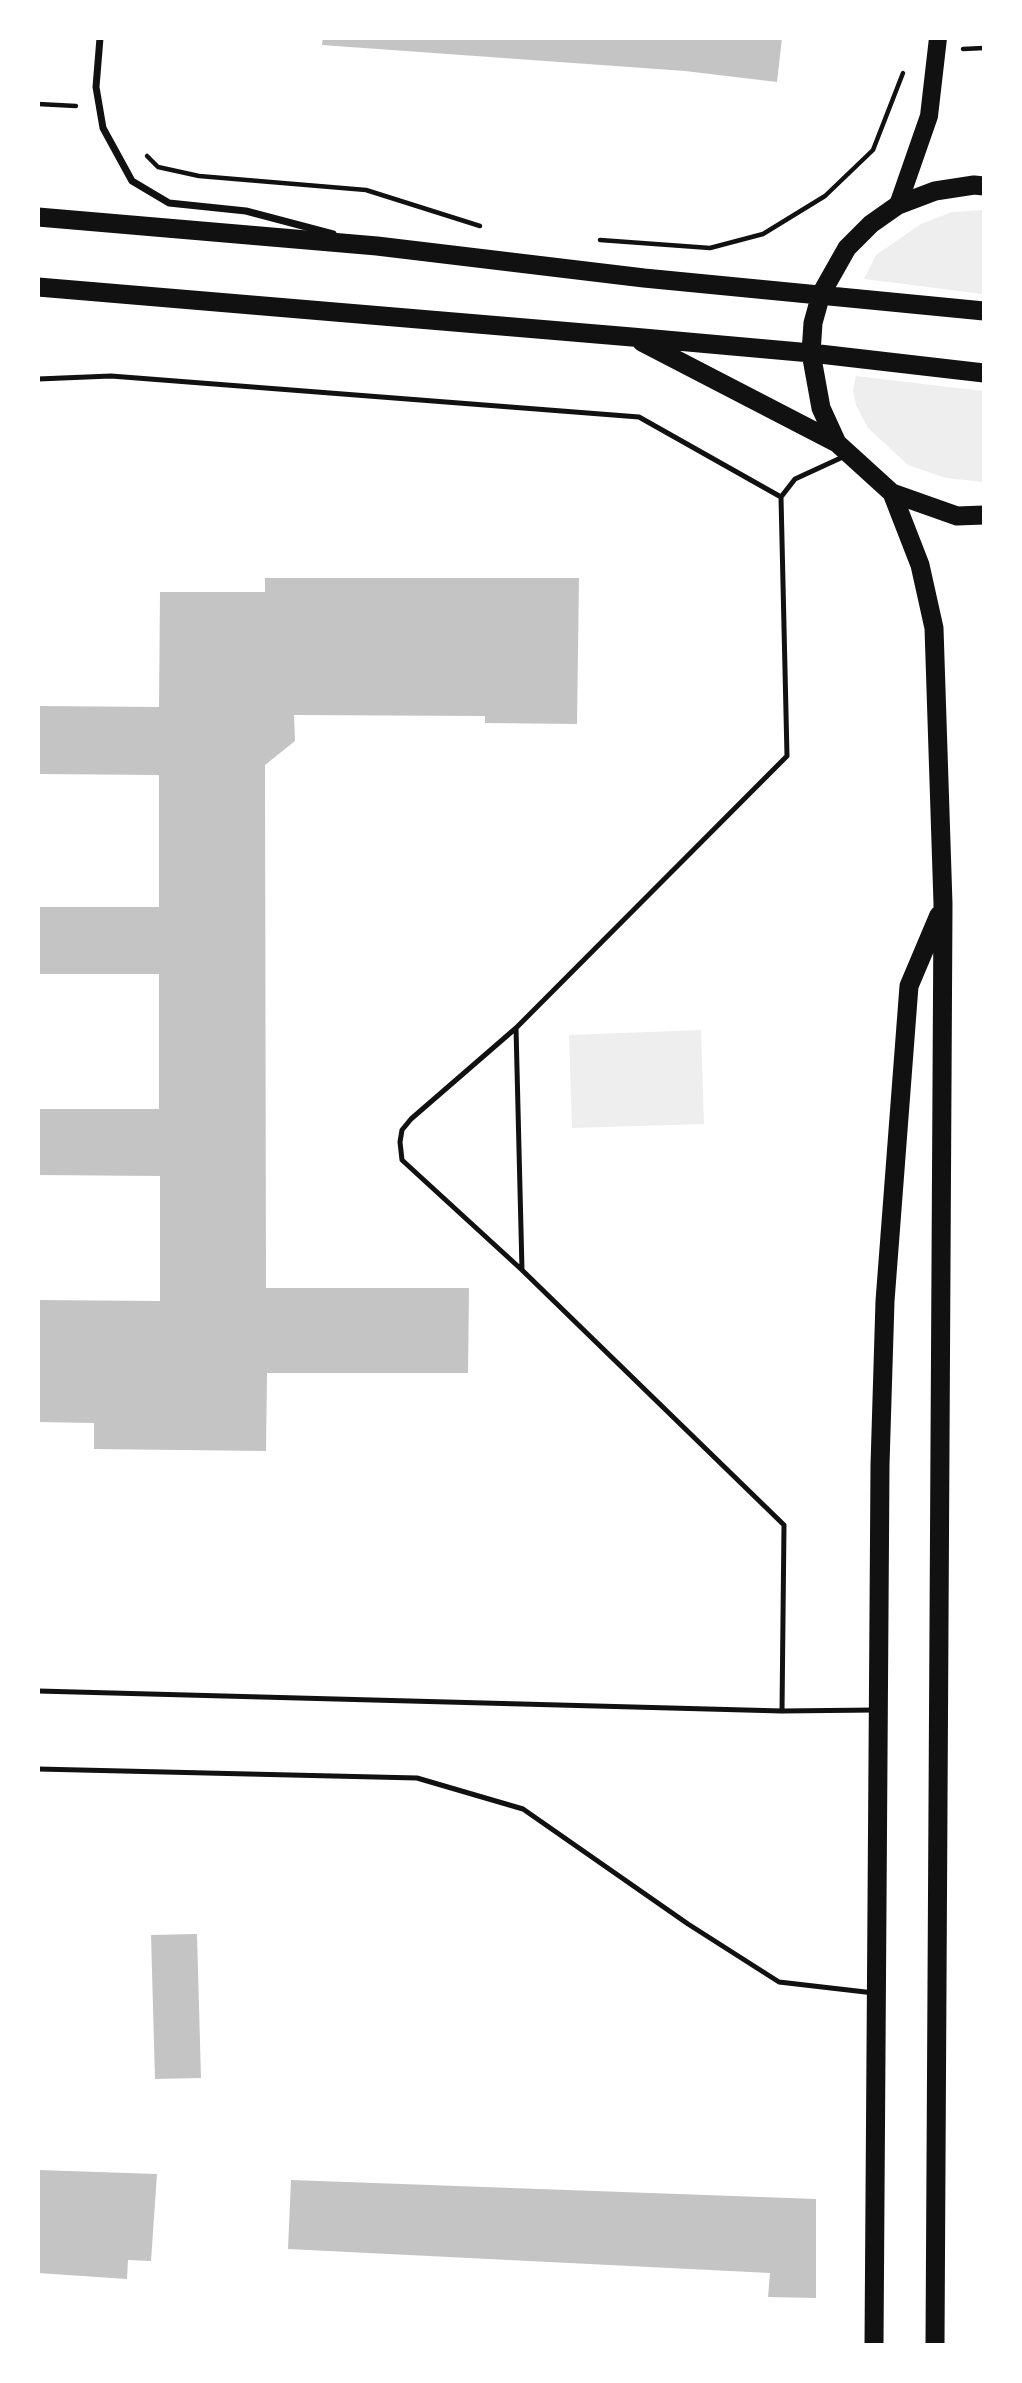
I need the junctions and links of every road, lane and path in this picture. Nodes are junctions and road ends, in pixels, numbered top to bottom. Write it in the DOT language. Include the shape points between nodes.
graph roads {
  1 [pos="100,38"];
  2 [pos="938,44"];
  3 [pos="984,48"];
  4 [pos="38,104"];
  5 [pos="100,108"];
  6 [pos="140,149"];
  7 [pos="984,186"];
  8 [pos="898,205"];
  9 [pos="38,217"];
  10 [pos="493,228"];
  11 [pos="597,240"];
  12 [pos="377,246"];
  13 [pos="38,287"];
  14 [pos="821,294"];
  15 [pos="984,311"];
  16 [pos="632,337"];
  17 [pos="811,354"];
  18 [pos="984,373"];
  19 [pos="38,379"];
  20 [pos="843,449"];
  21 [pos="892,493"];
  22 [pos="781,497"];
  23 [pos="984,515"];
  24 [pos="943,904"];
  25 [pos="516,1028"];
  26 [pos="522,1270"];
  27 [pos="38,1691"];
  28 [pos="877,1710"];
  29 [pos="782,1711"];
  30 [pos="38,1769"];
  31 [pos="876,1993"];
  32 [pos="874,2344"];
  33 [pos="935,2344"];
  1 -- 5 [label="street" via="96,87"];
  2 -- 3 [label="path"];
  2 -- 8 [label="main road" via="929,116"];
  2 -- 11 [label="path" via="904,70 873,150 825,196 764,234 710,248"];
  4 -- 5 [label="path"];
  5 -- 12 [label="street" via="103,128 132,181 169,203 246,211"];
  6 -- 10 [label="path" via="158,167 199,176 366,190"];
  7 -- 8 [label="highway" via="934,191"];
  8 -- 14 [label="highway" via="870,223 847,248"];
  9 -- 12 [label="highway"];
  12 -- 14 [label="highway"];
  13 -- 16 [label="highway"];
  14 -- 15 [label="highway"];
  14 -- 17 [label="highway"];
  16 -- 17 [label="highway"];
  16 -- 20 [label="highway"];
  17 -- 18 [label="highway"];
  17 -- 20 [label="highway" via="821,408"];
  19 -- 22 [label="lane" via="111,376 639,417"];
  20 -- 21 [label="highway"];
  20 -- 22 [label="lane" via="796,480"];
  21 -- 23 [label="highway" via="957,516"];
  21 -- 24 [label="highway" via="920,565 934,628"];
  22 -- 25 [label="lane" via="787,757"];
  24 -- 28 [label="highway" via="909,986 885,1301"];
  24 -- 33 [label="highway"];
  25 -- 26 [label="lane"];
  25 -- 26 [label="lane" via="411,1119 400,1142 402,1160 411,1170"];
  26 -- 29 [label="lane" via="783,1525"];
  27 -- 29 [label="lane"];
  28 -- 29 [label="lane"];
  28 -- 31 [label="highway"];
  30 -- 31 [label="lane" via="416,1778 523,1809 779,1982"];
  31 -- 32 [label="highway"];
}
